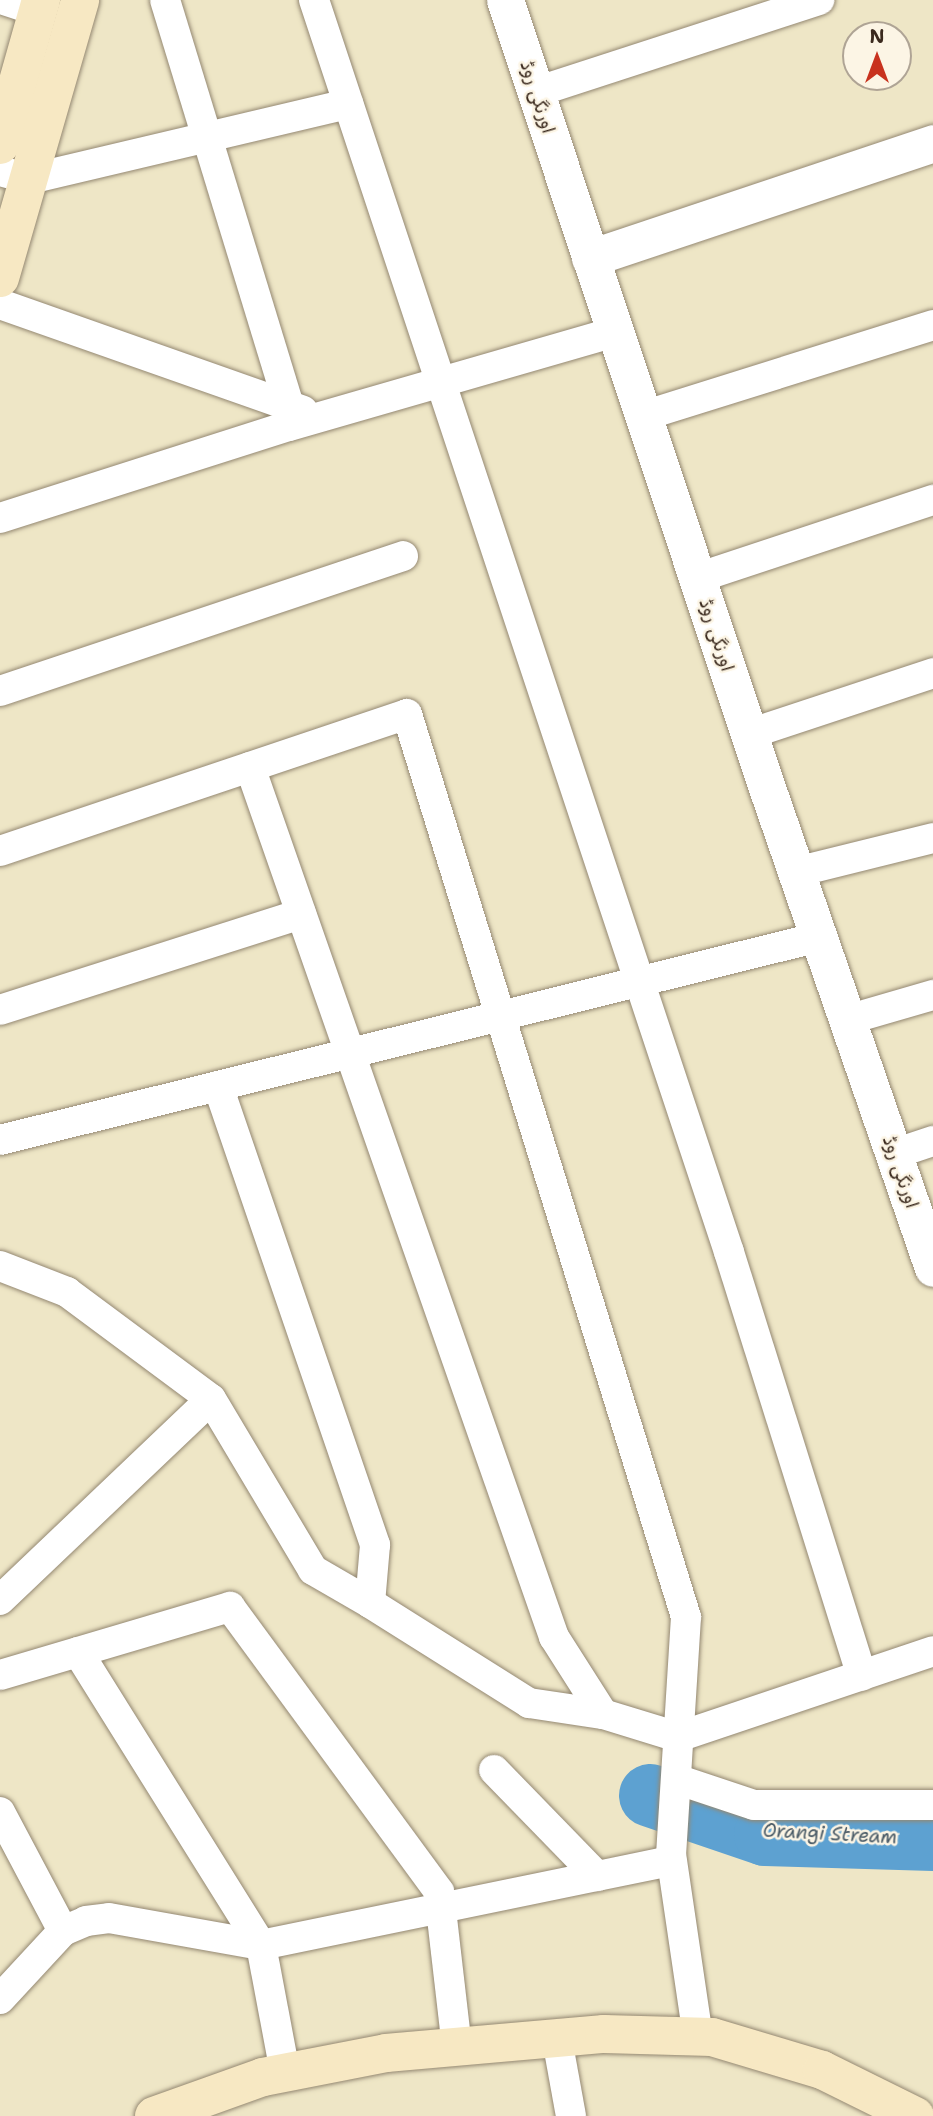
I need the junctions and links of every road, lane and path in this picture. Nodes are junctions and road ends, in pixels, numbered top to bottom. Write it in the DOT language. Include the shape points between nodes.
graph roads {
  1 [pos="80,0"];
  2 [pos="165,0"];
  3 [pos="314,0"];
  4 [pos="505,0"];
  5 [pos="819,0"];
  6 [pos="28,4"];
  7 [pos="536,92"];
  8 [pos="348,104"];
  9 [pos="206,137"];
  10 [pos="933,143"];
  11 [pos="0,145"];
  12 [pos="15,175"];
  13 [pos="590,258"];
  14 [pos="0,278"];
  15 [pos="0,304"];
  16 [pos="933,325"];
  17 [pos="615,332"];
  18 [pos="439,382"];
  19 [pos="289,406"];
  20 [pos="643,416"];
  21 [pos="320,417"];
  22 [pos="933,500"];
  23 [pos="0,518"];
  24 [pos="403,556"];
  25 [pos="697,578"];
  26 [pos="933,673"];
  27 [pos="0,691"];
  28 [pos="749,734"];
  29 [pos="250,767"];
  30 [pos="933,838"];
  31 [pos="0,851"];
  32 [pos="796,872"];
  33 [pos="301,914"];
  34 [pos="819,937"];
  35 [pos="639,982"];
  36 [pos="933,995"];
  37 [pos="0,1010"];
  38 [pos="500,1017"];
  39 [pos="847,1020"];
  40 [pos="350,1053"];
  41 [pos="218,1086"];
  42 [pos="0,1140"];
  43 [pos="933,1141"];
  44 [pos="894,1154"];
  45 [pos="0,1266"];
  46 [pos="933,1268"];
  47 [pos="211,1399"];
  48 [pos="0,1600"];
  49 [pos="370,1603"];
  50 [pos="933,1651"];
  51 [pos="78,1652"];
  52 [pos="0,1675"];
  53 [pos="862,1676"];
  54 [pos="603,1714"];
  55 [pos="678,1737"];
  56 [pos="494,1770"];
  57 [pos="677,1786"];
  58 [pos="933,1805"];
  59 [pos="0,1812"];
  60 [pos="672,1858"];
  61 [pos="597,1876"];
  62 [pos="440,1907"];
  63 [pos="63,1931"];
  64 [pos="261,1945"];
  65 [pos="4,1986"];
  66 [pos="698,2036"];
  67 [pos="557,2039"];
  68 [pos="457,2047"];
  69 [pos="285,2072"];
  70 [pos="896,2111"];
  71 [pos="154,2116"];
  72 [pos="571,2116"];
  1 -- 12 [label="main road"];
  2 -- 9 [label="street"];
  3 -- 8 [label="street"];
  4 -- 7 [label="street, اورنگی روڈ"];
  5 -- 7 [label="street"];
  6 -- 11 [label="main road"];
  7 -- 13 [label="street, اورنگی روڈ"];
  8 -- 9 [label="street"];
  8 -- 18 [label="street"];
  9 -- 12 [label="street"];
  9 -- 19 [label="street"];
  10 -- 13 [label="street"];
  12 -- 14 [label="main road"];
  13 -- 17 [label="street, اورنگی روڈ"];
  15 -- 19 [label="street"];
  16 -- 20 [label="street"];
  17 -- 18 [label="street"];
  17 -- 20 [label="street, اورنگی روڈ"];
  18 -- 21 [label="street"];
  18 -- 35 [label="street"];
  19 -- 21 [label="street"];
  20 -- 25 [label="street, اورنگی روڈ"];
  21 -- 23 [label="street"];
  22 -- 25 [label="street"];
  24 -- 27 [label="street"];
  25 -- 28 [label="street, اورنگی روڈ"];
  26 -- 28 [label="street"];
  28 -- 32 [label="street, اورنگی روڈ"];
  29 -- 31 [label="street"];
  29 -- 33 [label="street"];
  29 -- 38 [label="street" via="408,714"];
  30 -- 32 [label="street"];
  32 -- 34 [label="street, اورنگی روڈ"];
  33 -- 37 [label="street"];
  33 -- 40 [label="street"];
  34 -- 35 [label="street"];
  34 -- 39 [label="street, اورنگی روڈ"];
  35 -- 38 [label="street"];
  35 -- 53 [label="street"];
  36 -- 39 [label="street"];
  38 -- 40 [label="street"];
  38 -- 55 [label="street" via="686,1617"];
  39 -- 44 [label="street, اورنگی روڈ"];
  40 -- 41 [label="street"];
  40 -- 54 [label="street" via="554,1637"];
  41 -- 42 [label="street"];
  41 -- 49 [label="street" via="374,1545"];
  43 -- 44 [label="street"];
  44 -- 46 [label="street, اورنگی روڈ"];
  45 -- 47 [label="street" via="67,1292"];
  47 -- 48 [label="street"];
  47 -- 49 [label="street" via="313,1570"];
  49 -- 54 [label="street" via="529,1703"];
  50 -- 53 [label="street"];
  51 -- 52 [label="street"];
  51 -- 62 [label="street" via="230,1607 439,1892"];
  51 -- 64 [label="street"];
  53 -- 55 [label="street"];
  54 -- 55 [label="street"];
  55 -- 57 [label="street"];
  56 -- 61 [label="street"];
  57 -- 58 [label="street" via="754,1805"];
  57 -- 60 [label="street"];
  59 -- 63 [label="street"];
  60 -- 61 [label="street"];
  60 -- 66 [label="street"];
  61 -- 62 [label="street"];
  62 -- 64 [label="street"];
  62 -- 68 [label="street"];
  63 -- 64 [label="street" via="109,1918"];
  63 -- 65 [label="street"];
  64 -- 69 [label="street"];
  66 -- 67 [label="main road"];
  66 -- 70 [label="main road" via="822,2070"];
  67 -- 68 [label="main road"];
  67 -- 72 [label="street"];
  68 -- 69 [label="main road" via="386,2053"];
  69 -- 71 [label="main road"];
}
